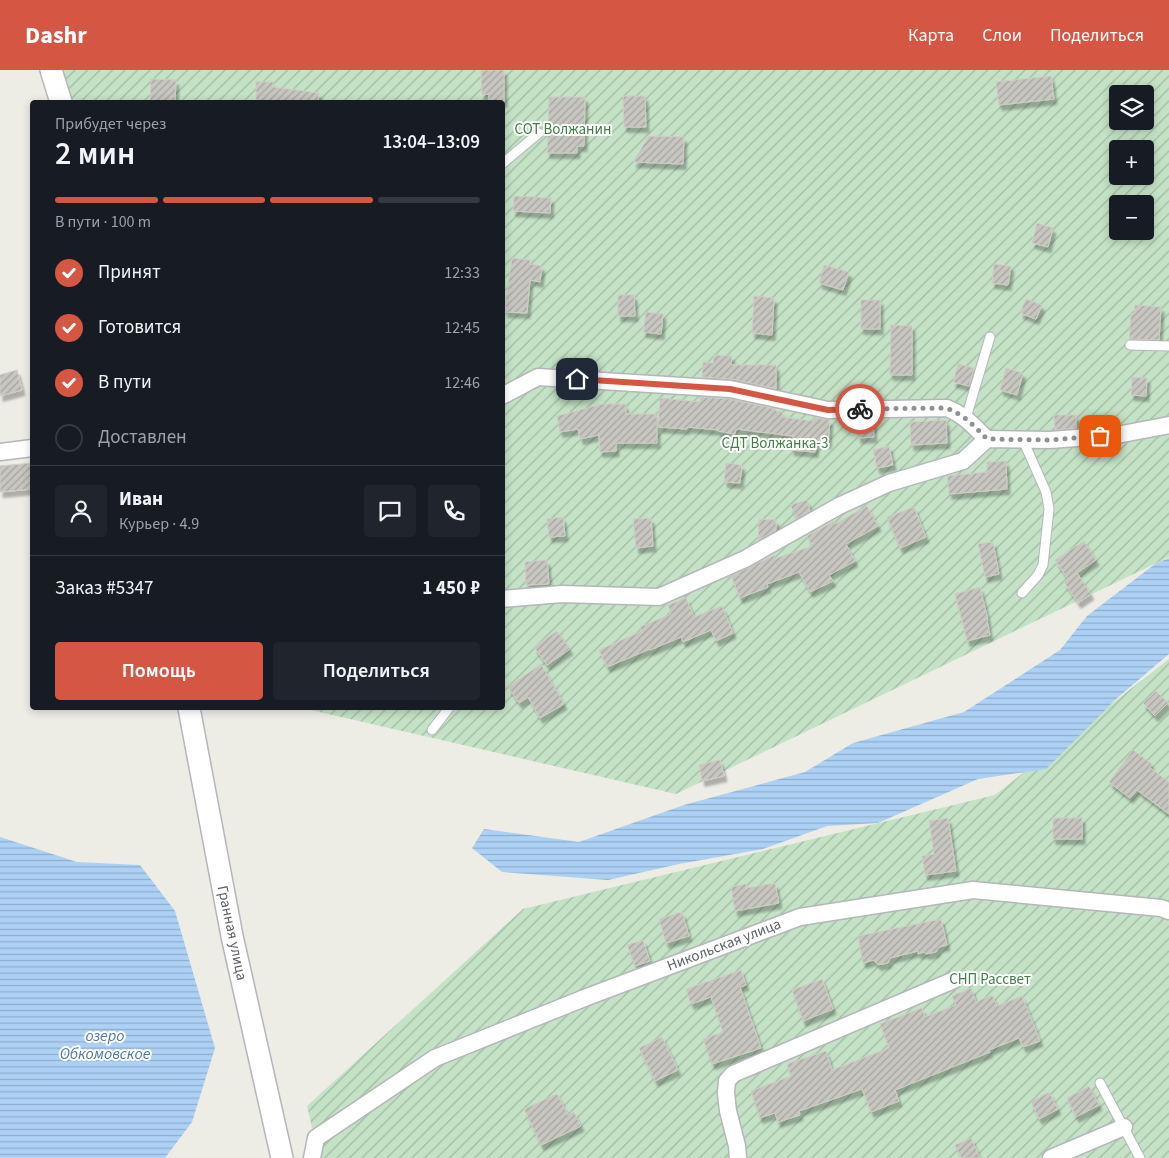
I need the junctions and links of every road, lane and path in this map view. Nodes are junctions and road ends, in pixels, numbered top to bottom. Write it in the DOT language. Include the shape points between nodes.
graph roads {
  1 [pos="51,70"];
  2 [pos="60,100"];
  3 [pos="539,133"];
  4 [pos="505,161"];
  5 [pos="990,337"];
  6 [pos="1130,346"];
  7 [pos="1169,346"];
  8 [pos="505,394"];
  9 [pos="966,418"];
  10 [pos="1169,425"];
  11 [pos="987,439"];
  12 [pos="1023,440"];
  13 [pos="30,448"];
  14 [pos="0,452"];
  15 [pos="1022,592"];
  16 [pos="505,599"];
  17 [pos="189,710"];
  18 [pos="447,710"];
  19 [pos="432,730"];
  20 [pos="1169,910"];
  21 [pos="954,980"];
  22 [pos="1100,1082"];
  23 [pos="1124,1127"];
  24 [pos="282,1158"];
  25 [pos="312,1158"];
  26 [pos="738,1158"];
  27 [pos="1051,1158"];
  28 [pos="1140,1158"];
  1 -- 2 [label="street"];
  3 -- 4 [label="lane"];
  5 -- 9 [label="lane"];
  6 -- 7 [label="lane"];
  8 -- 9 [label="street" via="538,377 730,389 828,410 946,408"];
  9 -- 11 [label="street"];
  10 -- 12 [label="street" via="1117,435"];
  11 -- 12 [label="street"];
  11 -- 16 [label="street" via="963,461 889,483 839,506 745,558 659,597 562,594"];
  12 -- 15 [label="lane" via="1046,492 1049,509 1043,565"];
  13 -- 14 [label="street"];
  17 -- 24 [label="street, Гранная улица" via="232,936"];
  18 -- 19 [label="lane"];
  20 -- 25 [label="street, Никольская улица" via="973,890 800,917 435,1058 316,1138"];
  21 -- 26 [label="street" via="733,1074 727,1081 726,1093"];
  22 -- 23 [label="lane"];
  23 -- 27 [label="street"];
  23 -- 28 [label="lane"];
}
